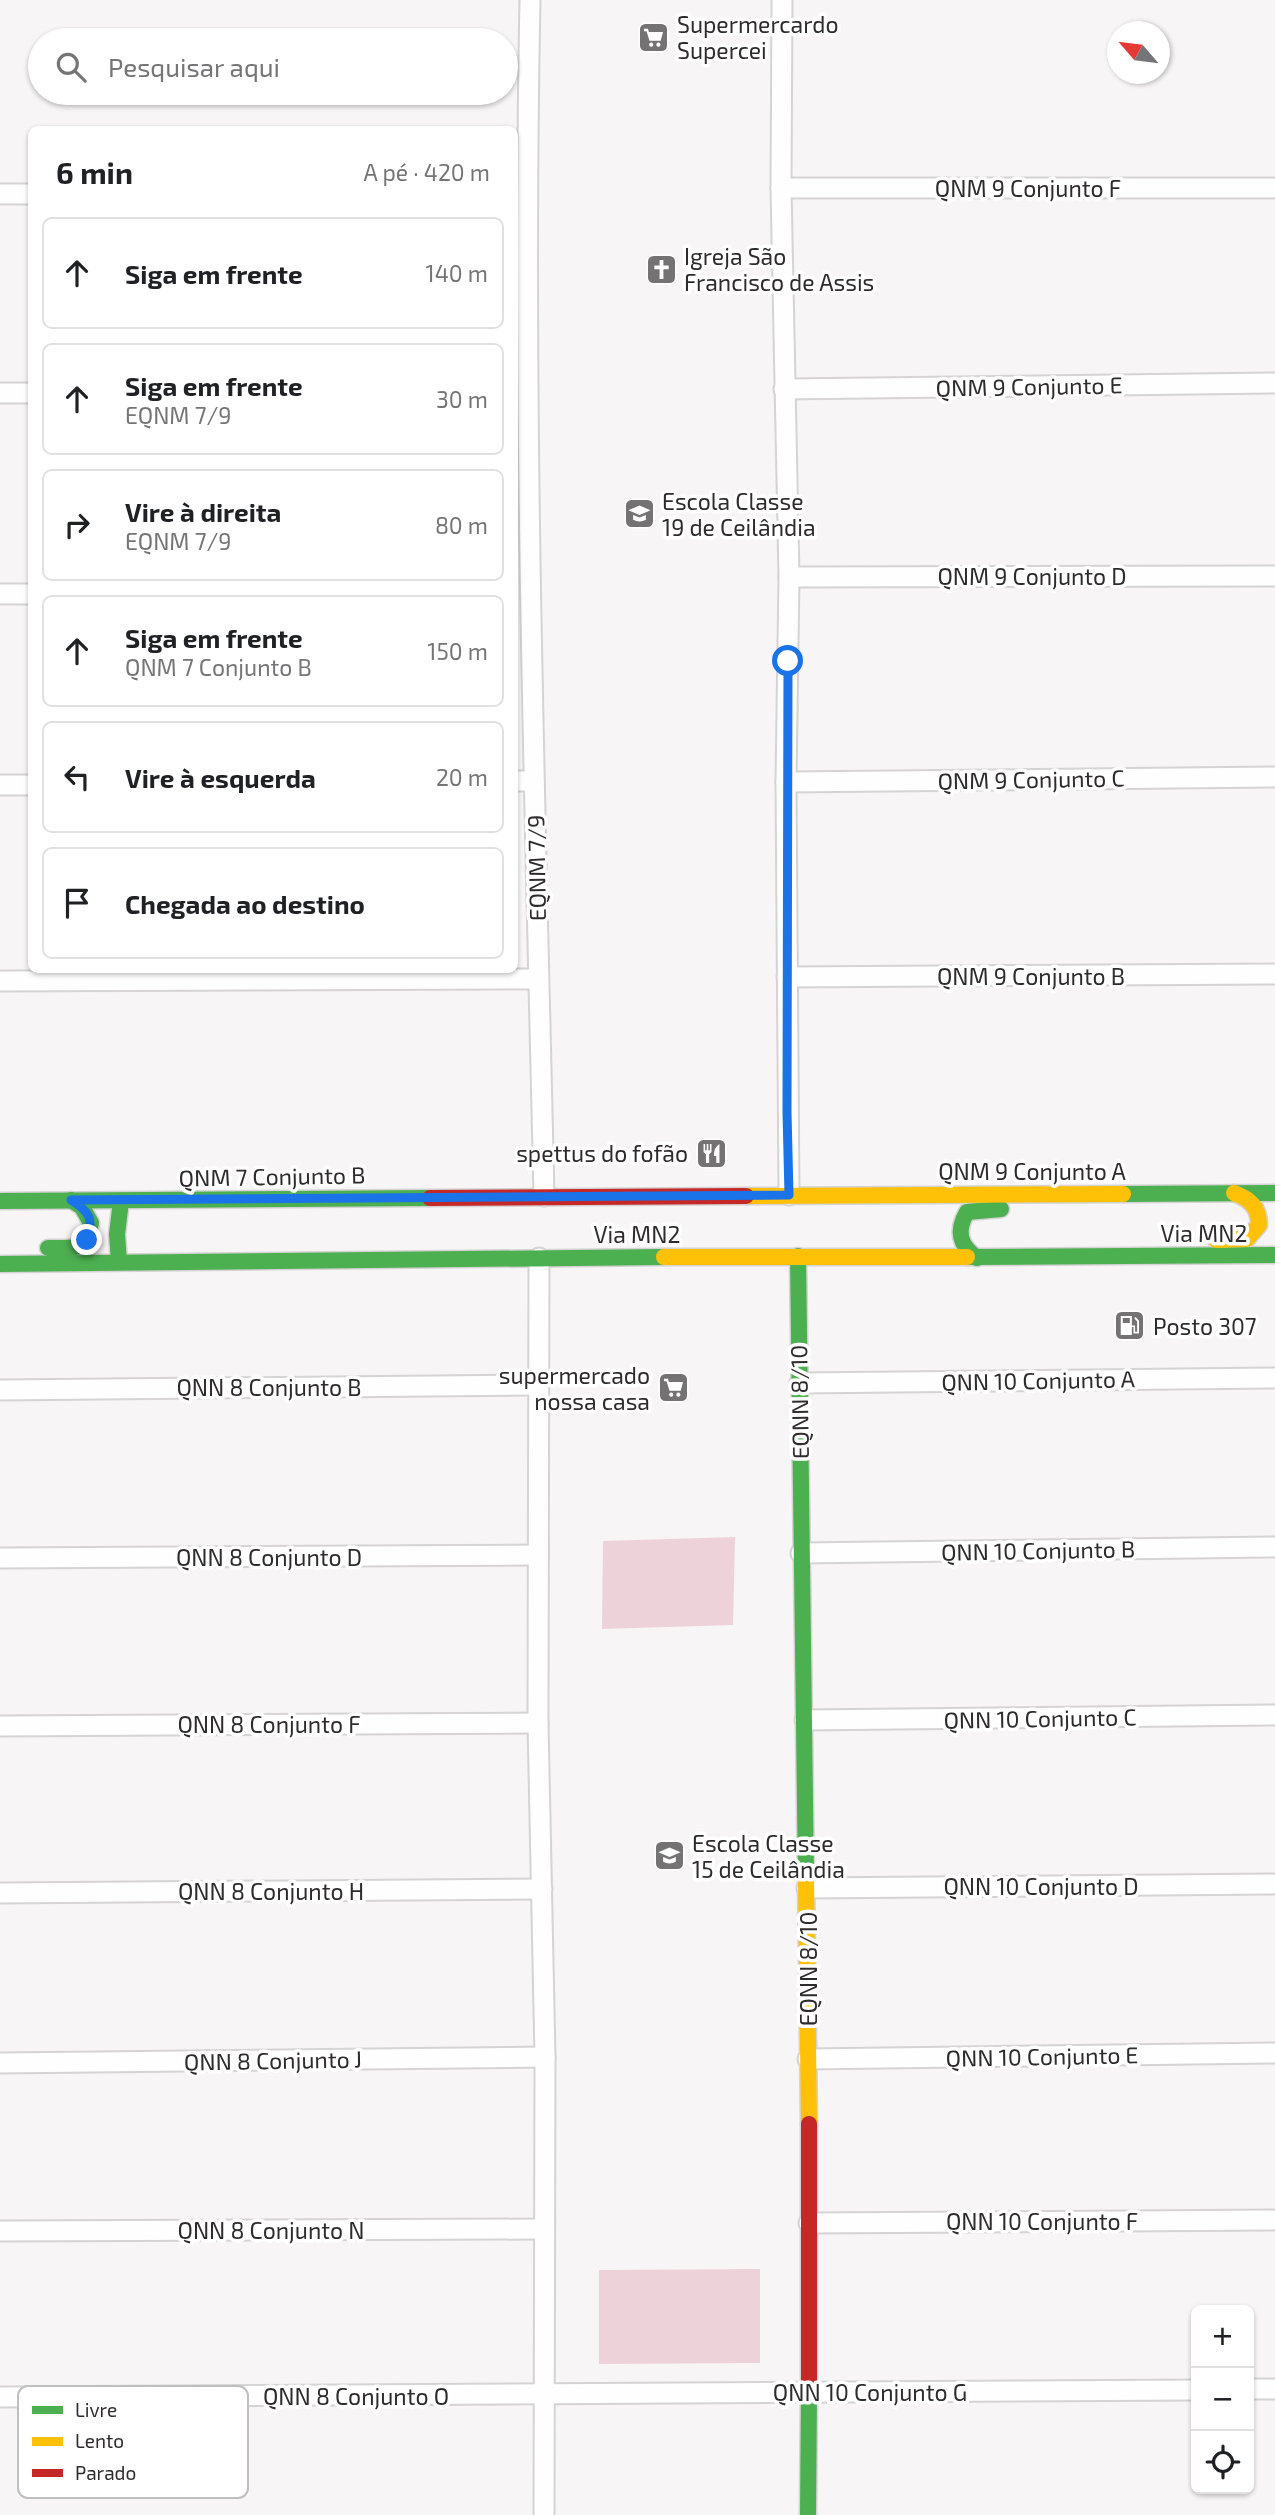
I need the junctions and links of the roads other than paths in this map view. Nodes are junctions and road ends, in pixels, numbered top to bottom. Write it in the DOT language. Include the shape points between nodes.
graph roads {
  1 [pos="530,0"];
  2 [pos="782,0"];
  3 [pos="521,188"];
  4 [pos="781,188"];
  5 [pos="1275,188"];
  6 [pos="0,194"];
  7 [pos="28,194"];
  8 [pos="1275,383"];
  9 [pos="521,388"];
  10 [pos="784,388"];
  11 [pos="0,393"];
  12 [pos="28,393"];
  13 [pos="1275,576"];
  14 [pos="789,577"];
  15 [pos="522,592"];
  16 [pos="0,594"];
  17 [pos="28,594"];
  18 [pos="1275,777"];
  19 [pos="524,781"];
  20 [pos="786,782"];
  21 [pos="0,785"];
  22 [pos="28,785"];
  23 [pos="1275,974"];
  24 [pos="787,977"];
  25 [pos="538,979"];
  26 [pos="0,981"];
  27 [pos="1234,1193"];
  28 [pos="1275,1193"];
  29 [pos="1056,1194"];
  30 [pos="789,1195"];
  31 [pos="544,1196"];
  32 [pos="71,1200"];
  33 [pos="0,1201"];
  34 [pos="121,1201"];
  35 [pos="0,1249"];
  36 [pos="1275,1255"];
  37 [pos="798,1256"];
  38 [pos="539,1258"];
  39 [pos="977,1258"];
  40 [pos="1029,1258"];
  41 [pos="119,1262"];
  42 [pos="0,1264"];
  43 [pos="1275,1378"];
  44 [pos="800,1383"];
  45 [pos="538,1385"];
  46 [pos="0,1390"];
  47 [pos="1275,1547"];
  48 [pos="801,1553"];
  49 [pos="538,1555"];
  50 [pos="0,1558"];
  51 [pos="1275,1715"];
  52 [pos="805,1720"];
  53 [pos="538,1723"];
  54 [pos="0,1726"];
  55 [pos="1275,1884"];
  56 [pos="807,1888"];
  57 [pos="542,1889"];
  58 [pos="0,1892"];
  59 [pos="1275,2053"];
  60 [pos="545,2057"];
  61 [pos="808,2059"];
  62 [pos="0,2063"];
  63 [pos="1275,2220"];
  64 [pos="809,2223"];
  65 [pos="543,2229"];
  66 [pos="0,2231"];
  67 [pos="1254,2389"];
  68 [pos="1275,2389"];
  69 [pos="1191,2390"];
  70 [pos="810,2393"];
  71 [pos="544,2395"];
  72 [pos="248,2396"];
  73 [pos="0,2397"];
  74 [pos="18,2397"];
  75 [pos="544,2515"];
  76 [pos="808,2515"];
  1 -- 3 [label="street, EQNM 7/9"];
  2 -- 4 [label="street"];
  3 -- 9 [label="street, EQNM 7/9"];
  4 -- 5 [label="street, QNM 9 Conjunto F"];
  4 -- 10 [label="street"];
  6 -- 7 [label="street"];
  8 -- 10 [label="street, QNM 9 Conjunto E"];
  9 -- 15 [label="street, EQNM 7/9"];
  10 -- 14 [label="street"];
  11 -- 12 [label="street"];
  13 -- 14 [label="street, QNM 9 Conjunto D"];
  14 -- 20 [label="street"];
  15 -- 19 [label="street, EQNM 7/9"];
  16 -- 17 [label="street"];
  18 -- 20 [label="street, QNM 9 Conjunto C"];
  19 -- 25 [label="street, EQNM 7/9"];
  20 -- 24 [label="street"];
  21 -- 22 [label="street"];
  23 -- 24 [label="street, QNM 9 Conjunto B"];
  24 -- 30 [label="street"];
  25 -- 26 [label="street"];
  25 -- 31 [label="street, EQNM 7/9"];
  27 -- 28 [label="main road, QNM 9 Conjunto A"];
  27 -- 29 [label="main road, QNM 9 Conjunto A"];
  27 -- 40 [label="main road" via="1249,1199 1257,1212 1259,1225 1247,1240 1108,1241"];
  29 -- 30 [label="main road, QNM 9 Conjunto A"];
  29 -- 39 [label="main road" via="1031,1208 967,1212 958,1229 969,1253"];
  30 -- 31 [label="main road"];
  31 -- 34 [label="main road, QNM 7 Conjunto B"];
  32 -- 33 [label="main road, QNM 7 Conjunto B"];
  32 -- 34 [label="main road, QNM 7 Conjunto B"];
  32 -- 35 [label="main road" via="82,1207 91,1223 87,1240 79,1247"];
  34 -- 41 [label="main road"];
  36 -- 40 [label="main road, Via MN2"];
  37 -- 38 [label="main road, Via MN2"];
  37 -- 39 [label="main road, Via MN2"];
  37 -- 44 [label="main road, EQNN 8/10"];
  38 -- 41 [label="main road, Via MN2"];
  38 -- 45 [label="street"];
  39 -- 40 [label="main road, Via MN2"];
  41 -- 42 [label="main road, Via MN2"];
  43 -- 44 [label="street, QNN 10 Conjunto A"];
  44 -- 48 [label="main road, EQNN 8/10"];
  45 -- 46 [label="street, QNN 8 Conjunto B"];
  45 -- 49 [label="street"];
  47 -- 48 [label="street, QNN 10 Conjunto B"];
  48 -- 52 [label="main road, EQNN 8/10"];
  49 -- 50 [label="street, QNN 8 Conjunto D"];
  49 -- 53 [label="street"];
  51 -- 52 [label="street, QNN 10 Conjunto C"];
  52 -- 56 [label="main road, EQNN 8/10"];
  53 -- 54 [label="street, QNN 8 Conjunto F"];
  53 -- 57 [label="street"];
  55 -- 56 [label="street, QNN 10 Conjunto D"];
  56 -- 61 [label="main road, EQNN 8/10"];
  57 -- 58 [label="street, QNN 8 Conjunto H"];
  57 -- 60 [label="street"];
  59 -- 61 [label="street, QNN 10 Conjunto E"];
  60 -- 62 [label="street, QNN 8 Conjunto J"];
  60 -- 65 [label="street"];
  61 -- 64 [label="main road, EQNN 8/10"];
  63 -- 64 [label="street, QNN 10 Conjunto F"];
  64 -- 70 [label="main road, EQNN 8/10"];
  65 -- 66 [label="street, QNN 8 Conjunto N"];
  65 -- 71 [label="street"];
  67 -- 68 [label="street"];
  69 -- 70 [label="street, QNN 10 Conjunto G"];
  70 -- 71 [label="street, QNN 10 Conjunto G"];
  70 -- 76 [label="main road, EQNN 8/10"];
  71 -- 72 [label="street, QNN 8 Conjunto O"];
  71 -- 75 [label="street"];
  73 -- 74 [label="street, QNN 8 Conjunto O"];
}
